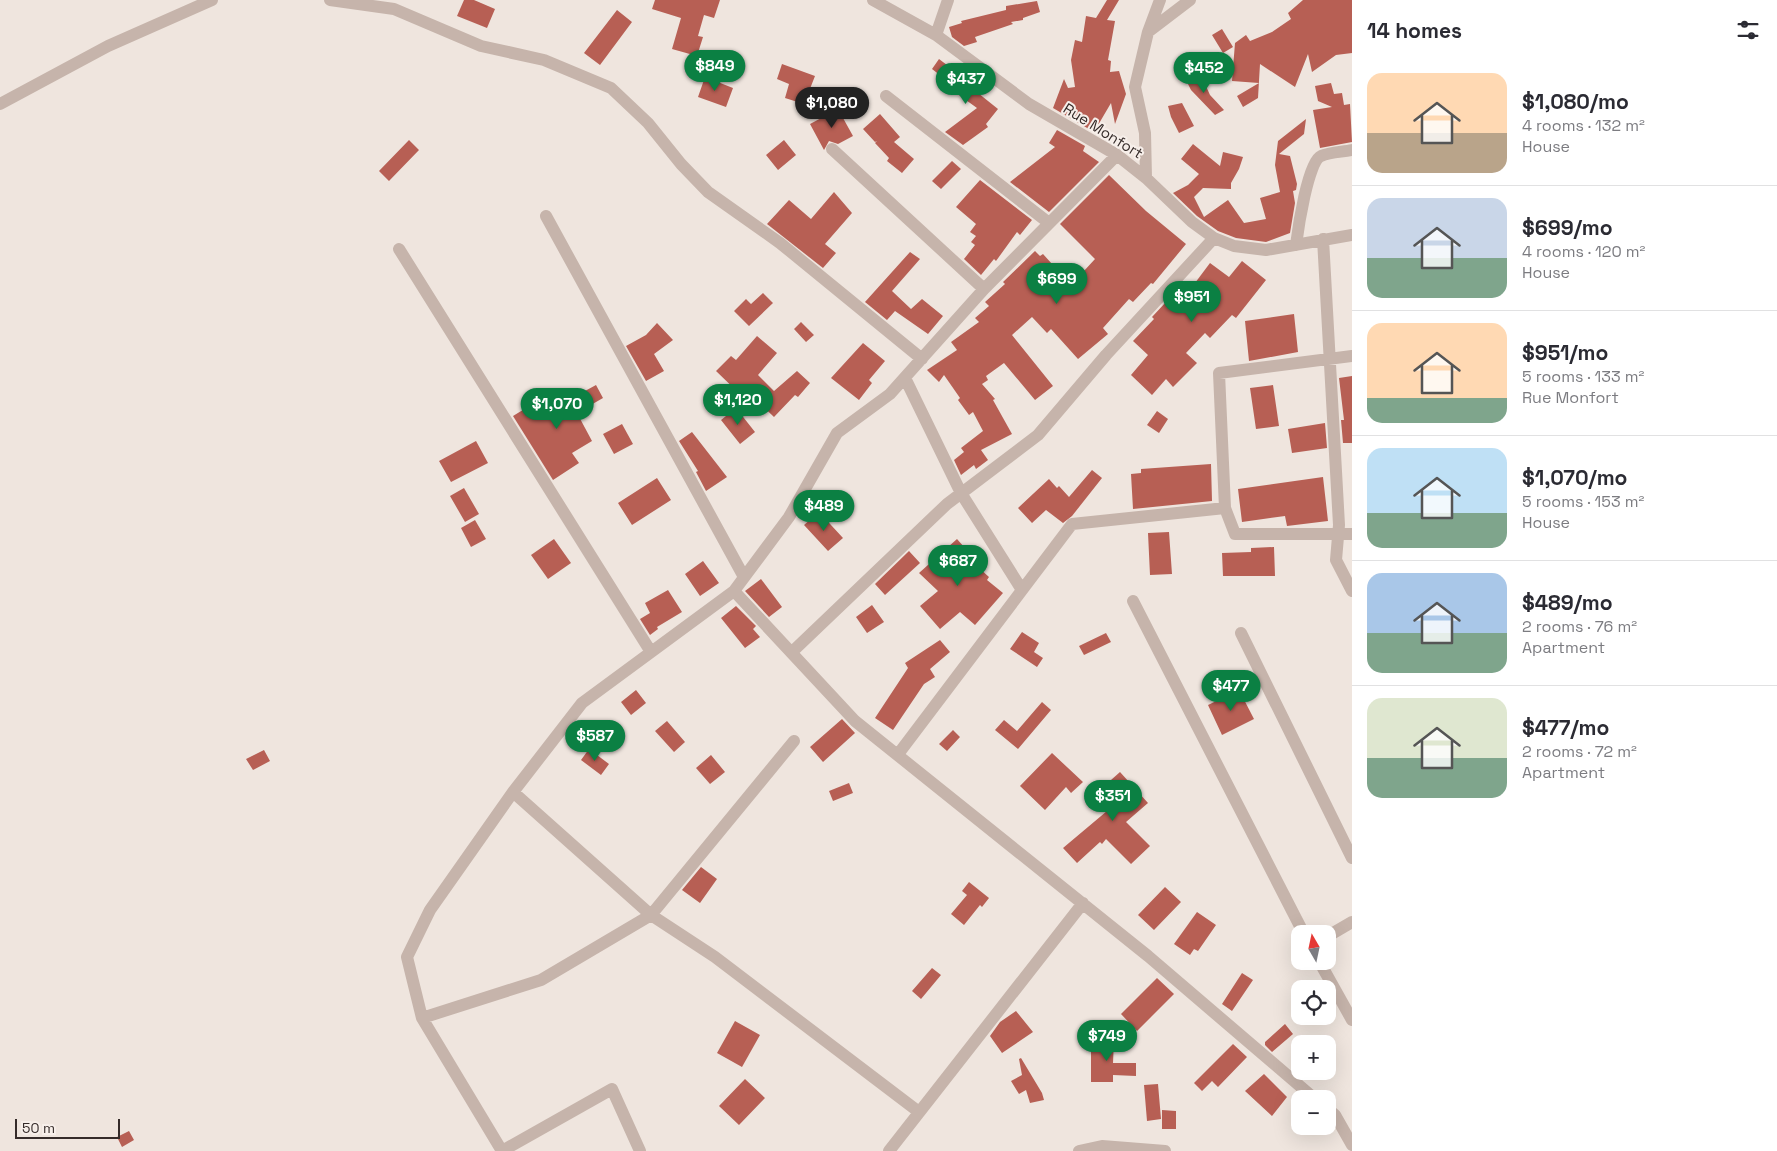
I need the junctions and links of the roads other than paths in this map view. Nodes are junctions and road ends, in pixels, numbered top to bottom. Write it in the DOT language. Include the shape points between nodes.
graph roads {
  1 [pos="212,0"];
  2 [pos="330,0"];
  3 [pos="873,0"];
  4 [pos="948,0"];
  5 [pos="1160,0"];
  6 [pos="1190,0"];
  7 [pos="891,4"];
  8 [pos="1148,32"];
  9 [pos="936,35"];
  10 [pos="886,96"];
  11 [pos="0,104"];
  12 [pos="832,149"];
  13 [pos="1352,150"];
  14 [pos="1116,155"];
  15 [pos="1146,178"];
  16 [pos="546,216"];
  17 [pos="1049,222"];
  18 [pos="1352,235"];
  19 [pos="1214,238"];
  20 [pos="1323,239"];
  21 [pos="1296,245"];
  22 [pos="400,248"];
  23 [pos="984,289"];
  24 [pos="1352,356"];
  25 [pos="1329,358"];
  26 [pos="922,359"];
  27 [pos="905,378"];
  28 [pos="961,493"];
  29 [pos="1225,508"];
  30 [pos="1352,534"];
  31 [pos="1338,535"];
  32 [pos="744,577"];
  33 [pos="1022,590"];
  34 [pos="734,591"];
  35 [pos="1352,591"];
  36 [pos="1133,601"];
  37 [pos="1240,634"];
  38 [pos="651,652"];
  39 [pos="792,652"];
  40 [pos="794,742"];
  41 [pos="898,753"];
  42 [pos="512,792"];
  43 [pos="1352,858"];
  44 [pos="1083,903"];
  45 [pos="651,915"];
  46 [pos="1352,922"];
  47 [pos="1299,925"];
  48 [pos="1336,931"];
  49 [pos="1324,970"];
  50 [pos="422,1018"];
  51 [pos="1352,1020"];
  52 [pos="1304,1090"];
  53 [pos="919,1112"];
  54 [pos="1336,1117"];
  55 [pos="1352,1147"];
  56 [pos="502,1151"];
  57 [pos="640,1151"];
  58 [pos="889,1151"];
  59 [pos="1080,1151"];
  60 [pos="1165,1151"];
  61 [pos="1346,1151"];
  1 -- 11 [label="street" via="108,46"];
  2 -- 26 [label="street" via="394,9 482,46 544,60 611,88 648,123 708,192 780,243"];
  3 -- 7 [label="street, Rue Monfort"];
  4 -- 9 [label="street"];
  5 -- 8 [label="street"];
  6 -- 8 [label="street"];
  7 -- 9 [label="street, Rue Monfort"];
  8 -- 15 [label="street" via="1135,87 1145,133"];
  9 -- 14 [label="street, Rue Monfort" via="1029,104"];
  10 -- 17 [label="street"];
  12 -- 23 [label="street"];
  13 -- 21 [label="street" via="1320,156 1315,160"];
  14 -- 15 [label="street, Rue Monfort"];
  14 -- 17 [label="street"];
  15 -- 19 [label="street, Rue Monfort" via="1192,222"];
  16 -- 32 [label="street"];
  17 -- 23 [label="street"];
  18 -- 20 [label="street, Rue Monfort"];
  19 -- 21 [label="street, Rue Monfort" via="1234,246 1266,250"];
  19 -- 28 [label="street" via="1038,435"];
  20 -- 21 [label="street, Rue Monfort"];
  20 -- 25 [label="street"];
  22 -- 38 [label="street"];
  23 -- 26 [label="street"];
  24 -- 25 [label="street"];
  25 -- 29 [label="street" via="1219,374"];
  25 -- 31 [label="street"];
  26 -- 27 [label="street"];
  27 -- 28 [label="street"];
  27 -- 32 [label="street" via="890,394 837,433 789,517"];
  28 -- 33 [label="street"];
  28 -- 39 [label="street" via="885,561"];
  29 -- 31 [label="street" via="1235,534"];
  29 -- 33 [label="street" via="1072,524"];
  30 -- 31 [label="street"];
  31 -- 35 [label="street" via="1336,560"];
  32 -- 34 [label="street"];
  33 -- 41 [label="street"];
  34 -- 38 [label="street"];
  34 -- 39 [label="street"];
  36 -- 47 [label="street"];
  37 -- 43 [label="street"];
  38 -- 42 [label="street" via="582,703"];
  39 -- 41 [label="street" via="855,721"];
  40 -- 45 [label="street"];
  41 -- 44 [label="street"];
  42 -- 45 [label="street"];
  42 -- 50 [label="street" via="430,910 408,957"];
  44 -- 52 [label="street"];
  44 -- 53 [label="street"];
  45 -- 50 [label="street" via="541,980"];
  45 -- 53 [label="street" via="715,957"];
  46 -- 48 [label="street"];
  49 -- 51 [label="street"];
  50 -- 56 [label="street"];
  53 -- 58 [label="street"];
  54 -- 55 [label="street"];
  55 -- 61 [label="street"];
  56 -- 57 [label="street" via="612,1089"];
  59 -- 60 [label="street" via="1102,1146"];
}
